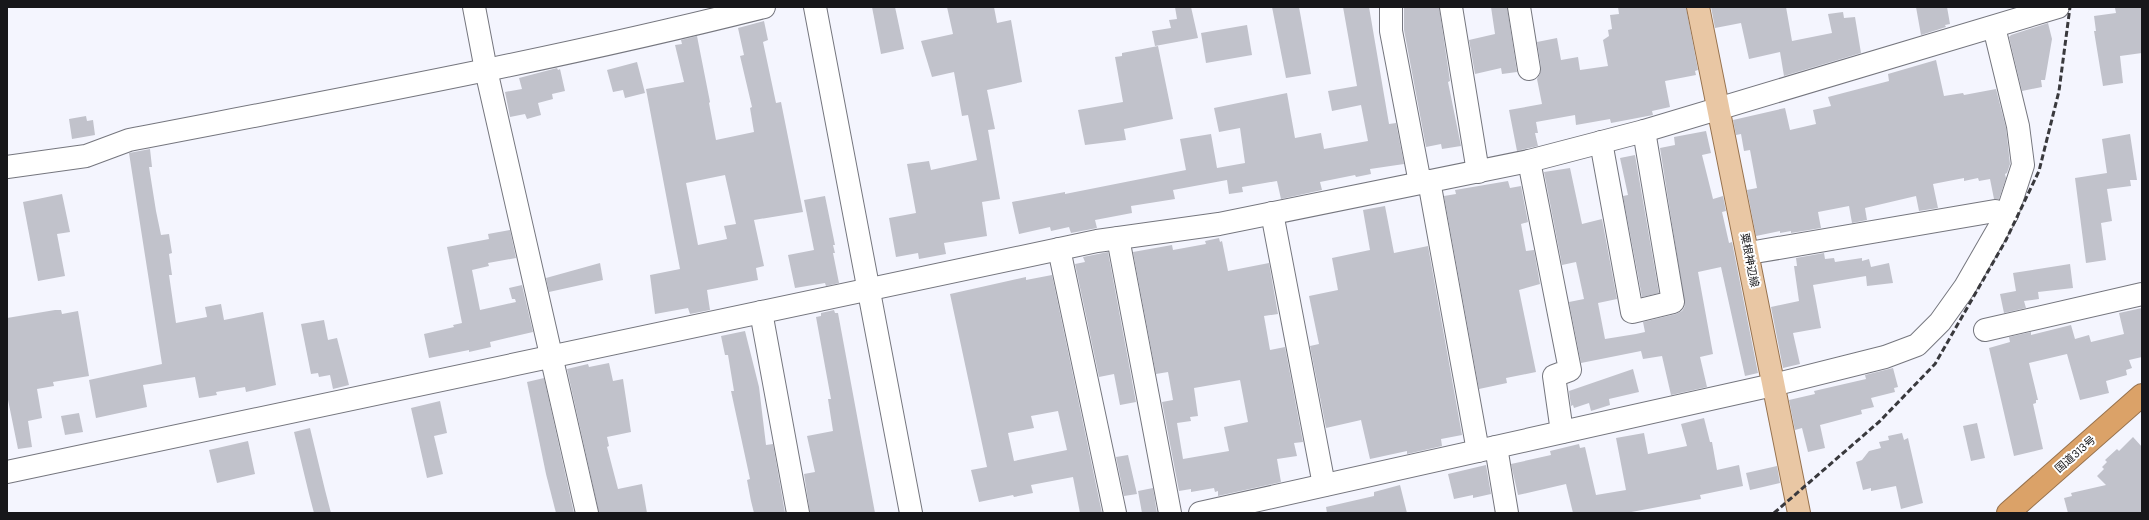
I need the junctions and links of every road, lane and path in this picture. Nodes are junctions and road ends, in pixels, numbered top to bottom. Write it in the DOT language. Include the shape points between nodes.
graph roads {
  1 [pos="474,7"];
  2 [pos="764,7"];
  3 [pos="815,7"];
  4 [pos="1391,7"];
  5 [pos="1451,7"];
  6 [pos="1519,7"];
  7 [pos="1698,7"];
  8 [pos="2044,9"];
  9 [pos="1994,27"];
  10 [pos="1529,69"];
  11 [pos="486,70"];
  12 [pos="1719,107"];
  13 [pos="1644,131"];
  14 [pos="1601,142"];
  15 [pos="1529,161"];
  16 [pos="7,168"];
  17 [pos="1478,172"];
  18 [pos="1424,182"];
  19 [pos="1272,213"];
  20 [pos="2007,214"];
  21 [pos="1118,238"];
  22 [pos="1059,249"];
  23 [pos="1749,254"];
  24 [pos="869,289"];
  25 [pos="2142,294"];
  26 [pos="761,312"];
  27 [pos="1985,330"];
  28 [pos="551,356"];
  29 [pos="1773,385"];
  30 [pos="2142,395"];
  31 [pos="1562,432"];
  32 [pos="1487,449"];
  33 [pos="7,472"];
  34 [pos="1324,485"];
  35 [pos="1207,512"];
  36 [pos="587,513"];
  37 [pos="798,513"];
  38 [pos="911,513"];
  39 [pos="1115,513"];
  40 [pos="1170,513"];
  41 [pos="1507,513"];
  42 [pos="1799,513"];
  43 [pos="2008,513"];
  1 -- 11 [label="street"];
  2 -- 11 [label="street" via="669,32"];
  3 -- 24 [label="street"];
  4 -- 18 [label="street" via="1391,31"];
  5 -- 17 [label="street"];
  6 -- 10 [label="street"];
  7 -- 12 [label="main road, 粟根神辺線"];
  8 -- 9 [label="street"];
  9 -- 12 [label="street"];
  9 -- 20 [label="street" via="2018,126 2023,165"];
  11 -- 16 [label="street" via="129,140 86,156"];
  11 -- 28 [label="street"];
  12 -- 13 [label="street"];
  12 -- 23 [label="main road, 粟根神辺線"];
  13 -- 14 [label="street"];
  13 -- 14 [label="street" via="1673,302 1632,312"];
  14 -- 15 [label="street"];
  15 -- 17 [label="street"];
  15 -- 31 [label="street" via="1570,370 1554,376"];
  17 -- 18 [label="street"];
  18 -- 19 [label="street"];
  18 -- 32 [label="street"];
  19 -- 21 [label="street" via="1219,224"];
  19 -- 34 [label="street"];
  20 -- 23 [label="street" via="1995,211"];
  20 -- 29 [label="street" via="1961,293 1940,322 1916,345 1885,357"];
  21 -- 22 [label="street"];
  21 -- 40 [label="street"];
  22 -- 24 [label="street"];
  22 -- 39 [label="street"];
  23 -- 29 [label="main road, 粟根神辺線"];
  24 -- 26 [label="street"];
  24 -- 38 [label="street"];
  25 -- 27 [label="street"];
  26 -- 28 [label="street"];
  26 -- 37 [label="street"];
  28 -- 33 [label="street"];
  28 -- 36 [label="street"];
  29 -- 31 [label="street"];
  29 -- 42 [label="main road, 粟根神辺線"];
  30 -- 43 [label="highway, 国道313号"];
  31 -- 32 [label="street"];
  32 -- 34 [label="street"];
  32 -- 41 [label="street"];
  34 -- 35 [label="street"];
}
